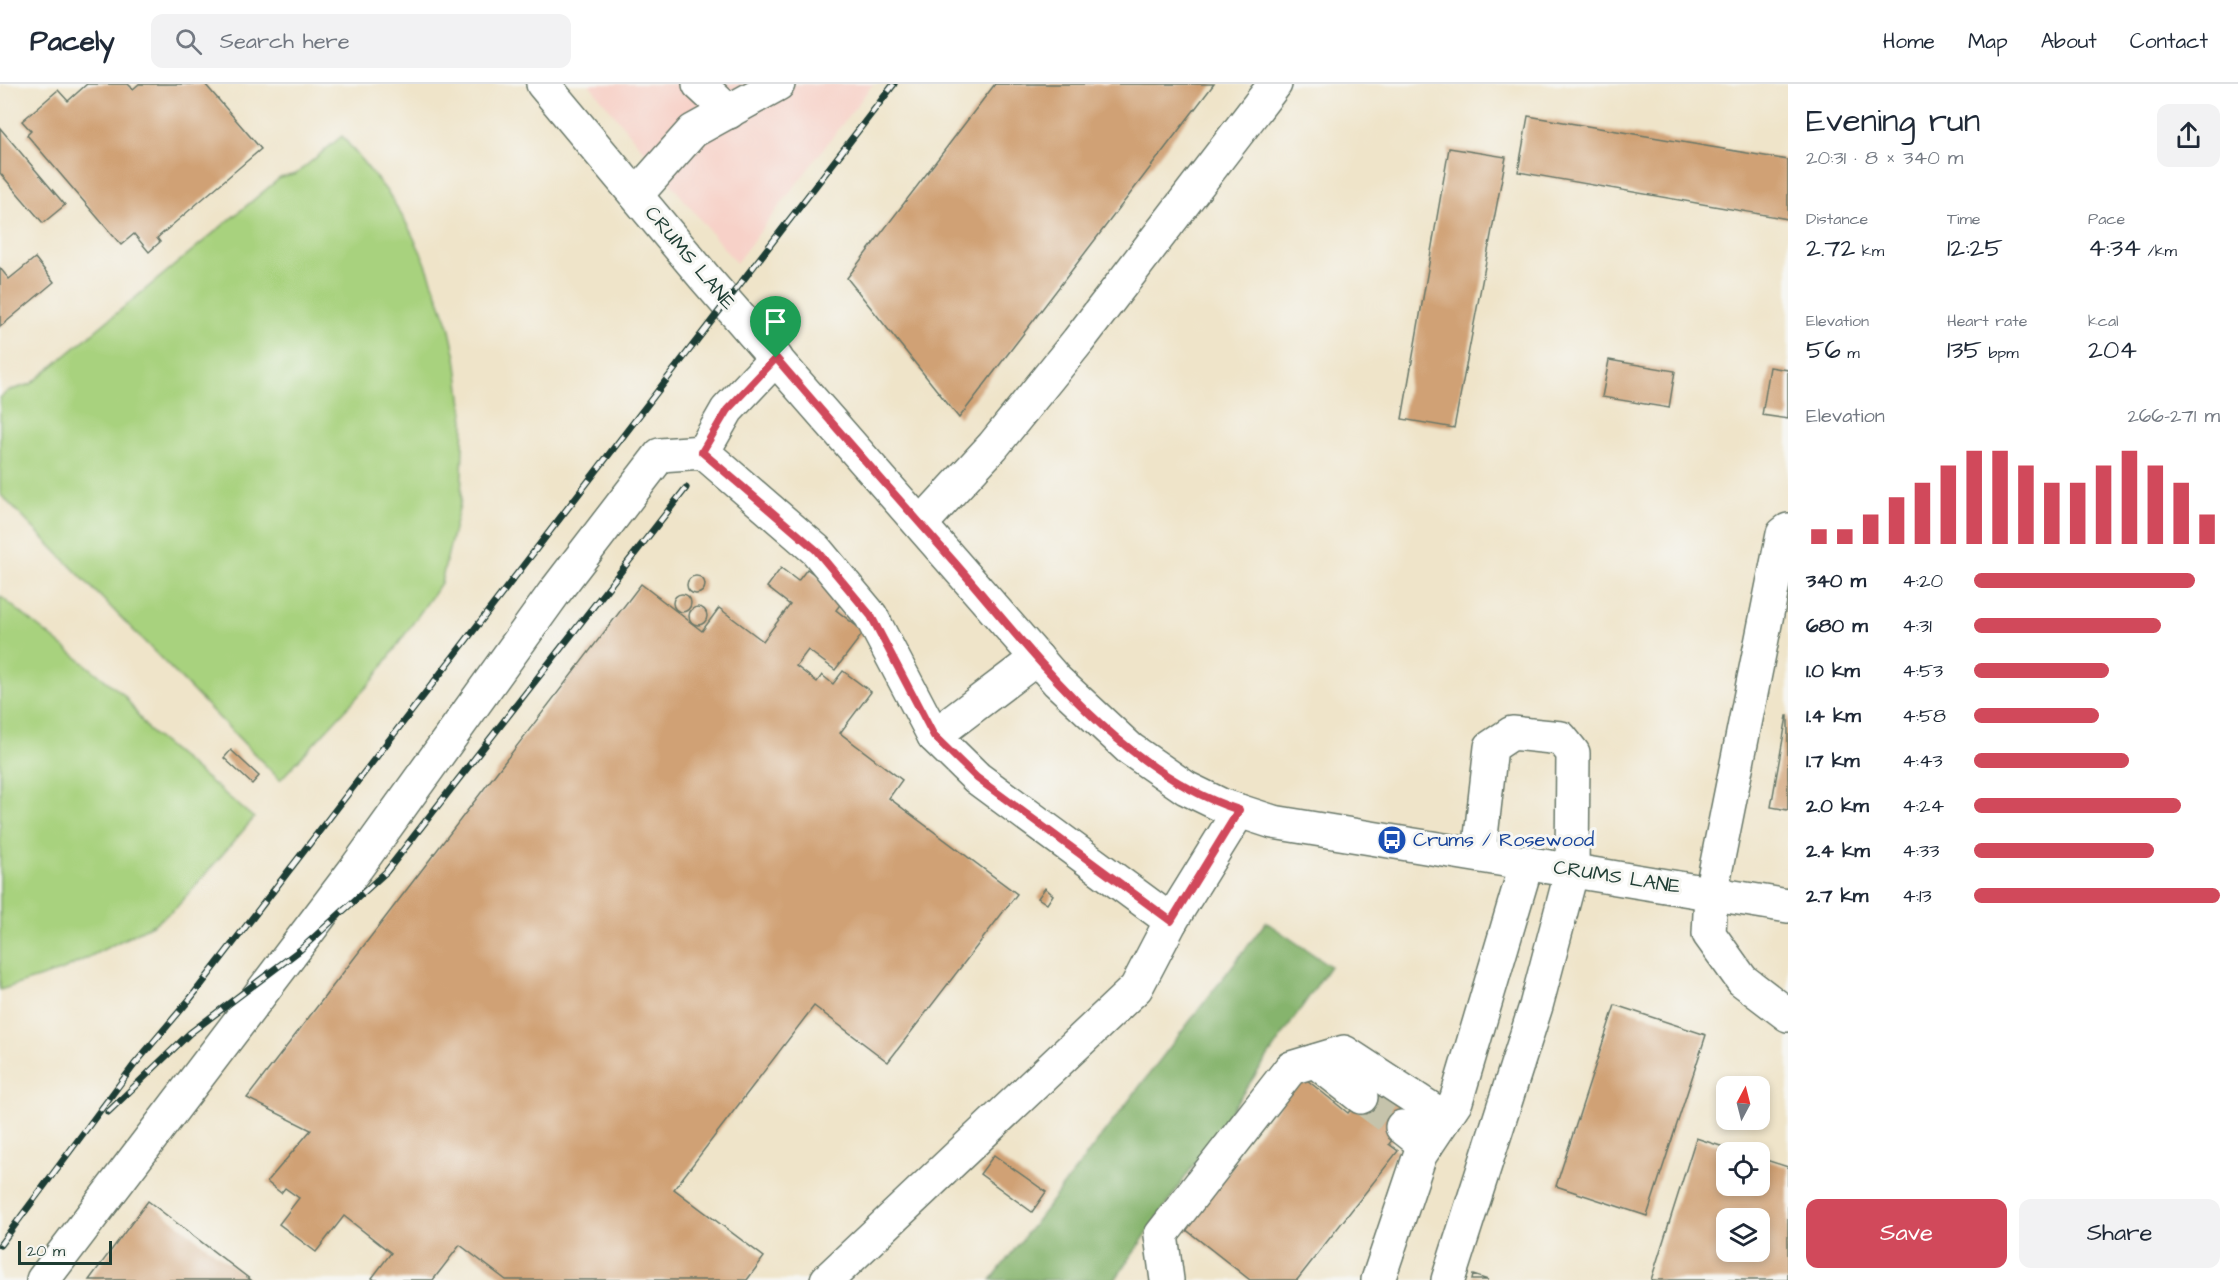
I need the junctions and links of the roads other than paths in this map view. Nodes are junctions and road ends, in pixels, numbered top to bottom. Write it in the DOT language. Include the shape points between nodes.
graph roads {
  1 [pos="543,84"];
  2 [pos="699,84"];
  3 [pos="778,84"];
  4 [pos="1275,84"];
  5 [pos="729,112"];
  6 [pos="637,194"];
  7 [pos="776,358"];
  8 [pos="702,452"];
  9 [pos="921,524"];
  10 [pos="1788,530"];
  11 [pos="1037,658"];
  12 [pos="934,736"];
  13 [pos="1239,810"];
  14 [pos="1479,854"];
  15 [pos="1527,862"];
  16 [pos="1572,870"];
  17 [pos="1711,893"];
  18 [pos="1788,906"];
  19 [pos="1171,921"];
  20 [pos="1788,1015"];
  21 [pos="1315,1061"];
  22 [pos="1361,1097"];
  23 [pos="1445,1118"];
  24 [pos="43,1280"];
  25 [pos="827,1280"];
  26 [pos="1167,1280"];
  27 [pos="1378,1280"];
  28 [pos="1448,1280"];
  1 -- 6 [label="street, CRUMS LANE"];
  2 -- 5 [label="street"];
  3 -- 5 [label="street"];
  4 -- 9 [label="street" via="1035,394"];
  5 -- 6 [label="street" via="693,131"];
  6 -- 7 [label="street, CRUMS LANE"];
  7 -- 8 [label="street" via="727,410"];
  7 -- 9 [label="street, CRUMS LANE"];
  8 -- 12 [label="street" via="816,550 871,616"];
  8 -- 24 [label="street" via="660,455 554,593 357,867"];
  9 -- 11 [label="street, CRUMS LANE"];
  10 -- 17 [label="street" via="1783,534"];
  11 -- 12 [label="street"];
  11 -- 13 [label="street, CRUMS LANE" via="1130,749 1186,788"];
  12 -- 19 [label="street" via="977,778"];
  13 -- 14 [label="street, CRUMS LANE" via="1273,822"];
  13 -- 19 [label="street"];
  14 -- 15 [label="street, CRUMS LANE"];
  14 -- 16 [label="street" via="1491,747 1512,734 1561,738 1573,753"];
  15 -- 16 [label="street, CRUMS LANE"];
  15 -- 23 [label="street" via="1456,1101"];
  16 -- 17 [label="street, CRUMS LANE"];
  16 -- 28 [label="street" via="1536,1006"];
  17 -- 18 [label="street, CRUMS LANE"];
  17 -- 20 [label="street" via="1709,934 1742,980"];
  19 -- 25 [label="street" via="1136,988"];
  21 -- 22 [label="street"];
  21 -- 23 [label="street" via="1344,1052"];
  21 -- 26 [label="street" via="1291,1068 1161,1235"];
  23 -- 27 [label="street" via="1414,1137 1420,1155"];
}
